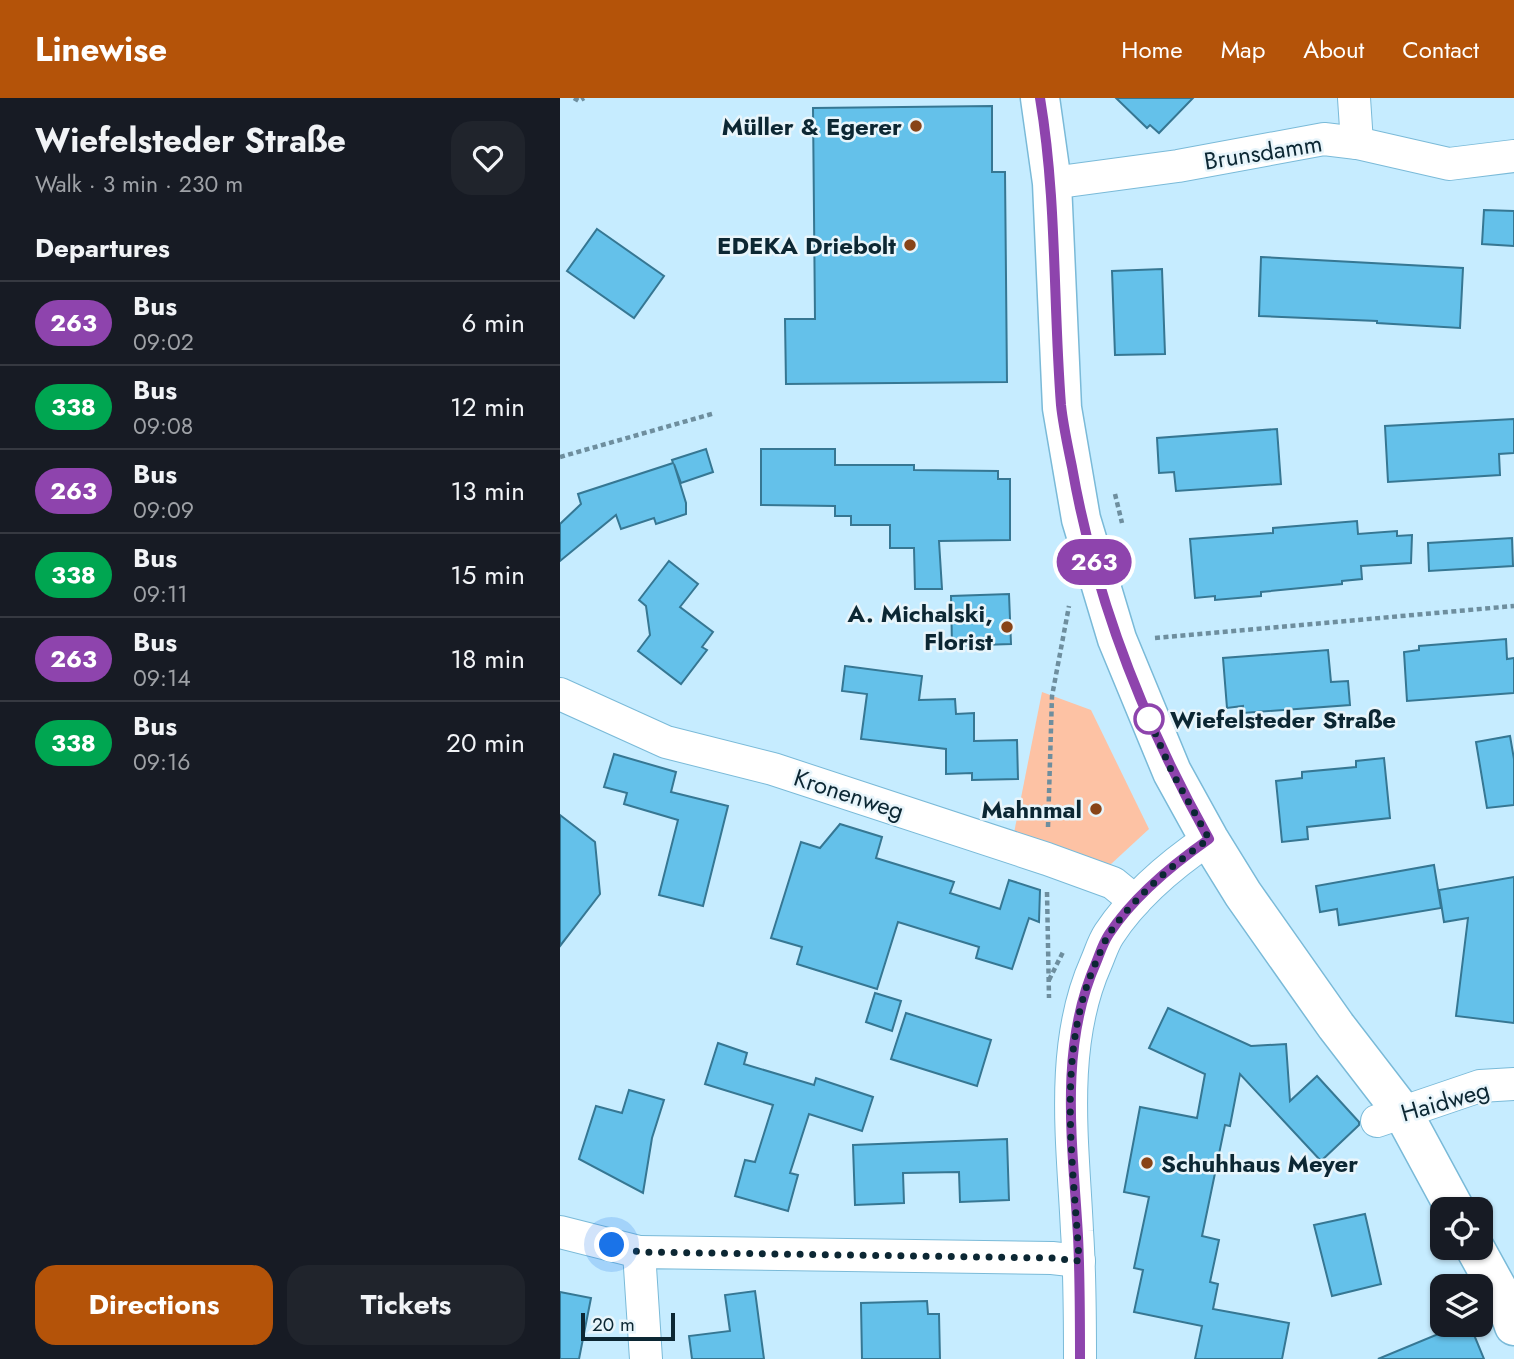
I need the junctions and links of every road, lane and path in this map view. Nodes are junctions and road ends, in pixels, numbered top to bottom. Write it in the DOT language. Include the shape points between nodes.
graph roads {
  1 [pos="574,98"];
  2 [pos="584,98"];
  3 [pos="1040,98"];
  4 [pos="1354,98"];
  5 [pos="1357,143"];
  6 [pos="1514,156"];
  7 [pos="1052,183"];
  8 [pos="715,413"];
  9 [pos="560,457"];
  10 [pos="1111,484"];
  11 [pos="1124,535"];
  12 [pos="1070,602"];
  13 [pos="1514,606"];
  14 [pos="1147,639"];
  15 [pos="560,694"];
  16 [pos="1209,839"];
  17 [pos="1047,859"];
  18 [pos="1135,901"];
  19 [pos="1514,1084"];
  20 [pos="1390,1117"];
  21 [pos="1447,1197"];
  22 [pos="560,1232"];
  23 [pos="639,1252"];
  24 [pos="1482,1260"];
  25 [pos="1079,1261"];
  26 [pos="1514,1325"];
  27 [pos="646,1359"];
  28 [pos="1080,1359"];
  1 -- 2 [label="path"];
  3 -- 7 [label="main road"];
  4 -- 5 [label="street"];
  5 -- 6 [label="street, Brunsdamm" via="1449,164"];
  5 -- 7 [label="street, Brunsdamm" via="1324,139"];
  7 -- 16 [label="main road" via="1062,408 1081,519 1135,687 1172,772"];
  8 -- 9 [label="path"];
  10 -- 11 [label="path"];
  12 -- 17 [label="path" via="1052,696"];
  13 -- 14 [label="path"];
  15 -- 17 [label="street, Kronenweg" via="666,742 773,769"];
  16 -- 18 [label="street"];
  16 -- 20 [label="main road" via="1321,1004"];
  17 -- 18 [label="street, Kronenweg" via="1114,883"];
  18 -- 25 [label="street" via="1108,936 1091,973 1074,1040 1071,1116"];
  19 -- 20 [label="street, Haidweg" via="1480,1086"];
  20 -- 21 [label="main road"];
  22 -- 23 [label="street"];
  23 -- 25 [label="street"];
  23 -- 27 [label="street"];
  24 -- 26 [label="main road"];
  25 -- 28 [label="street"];
}
